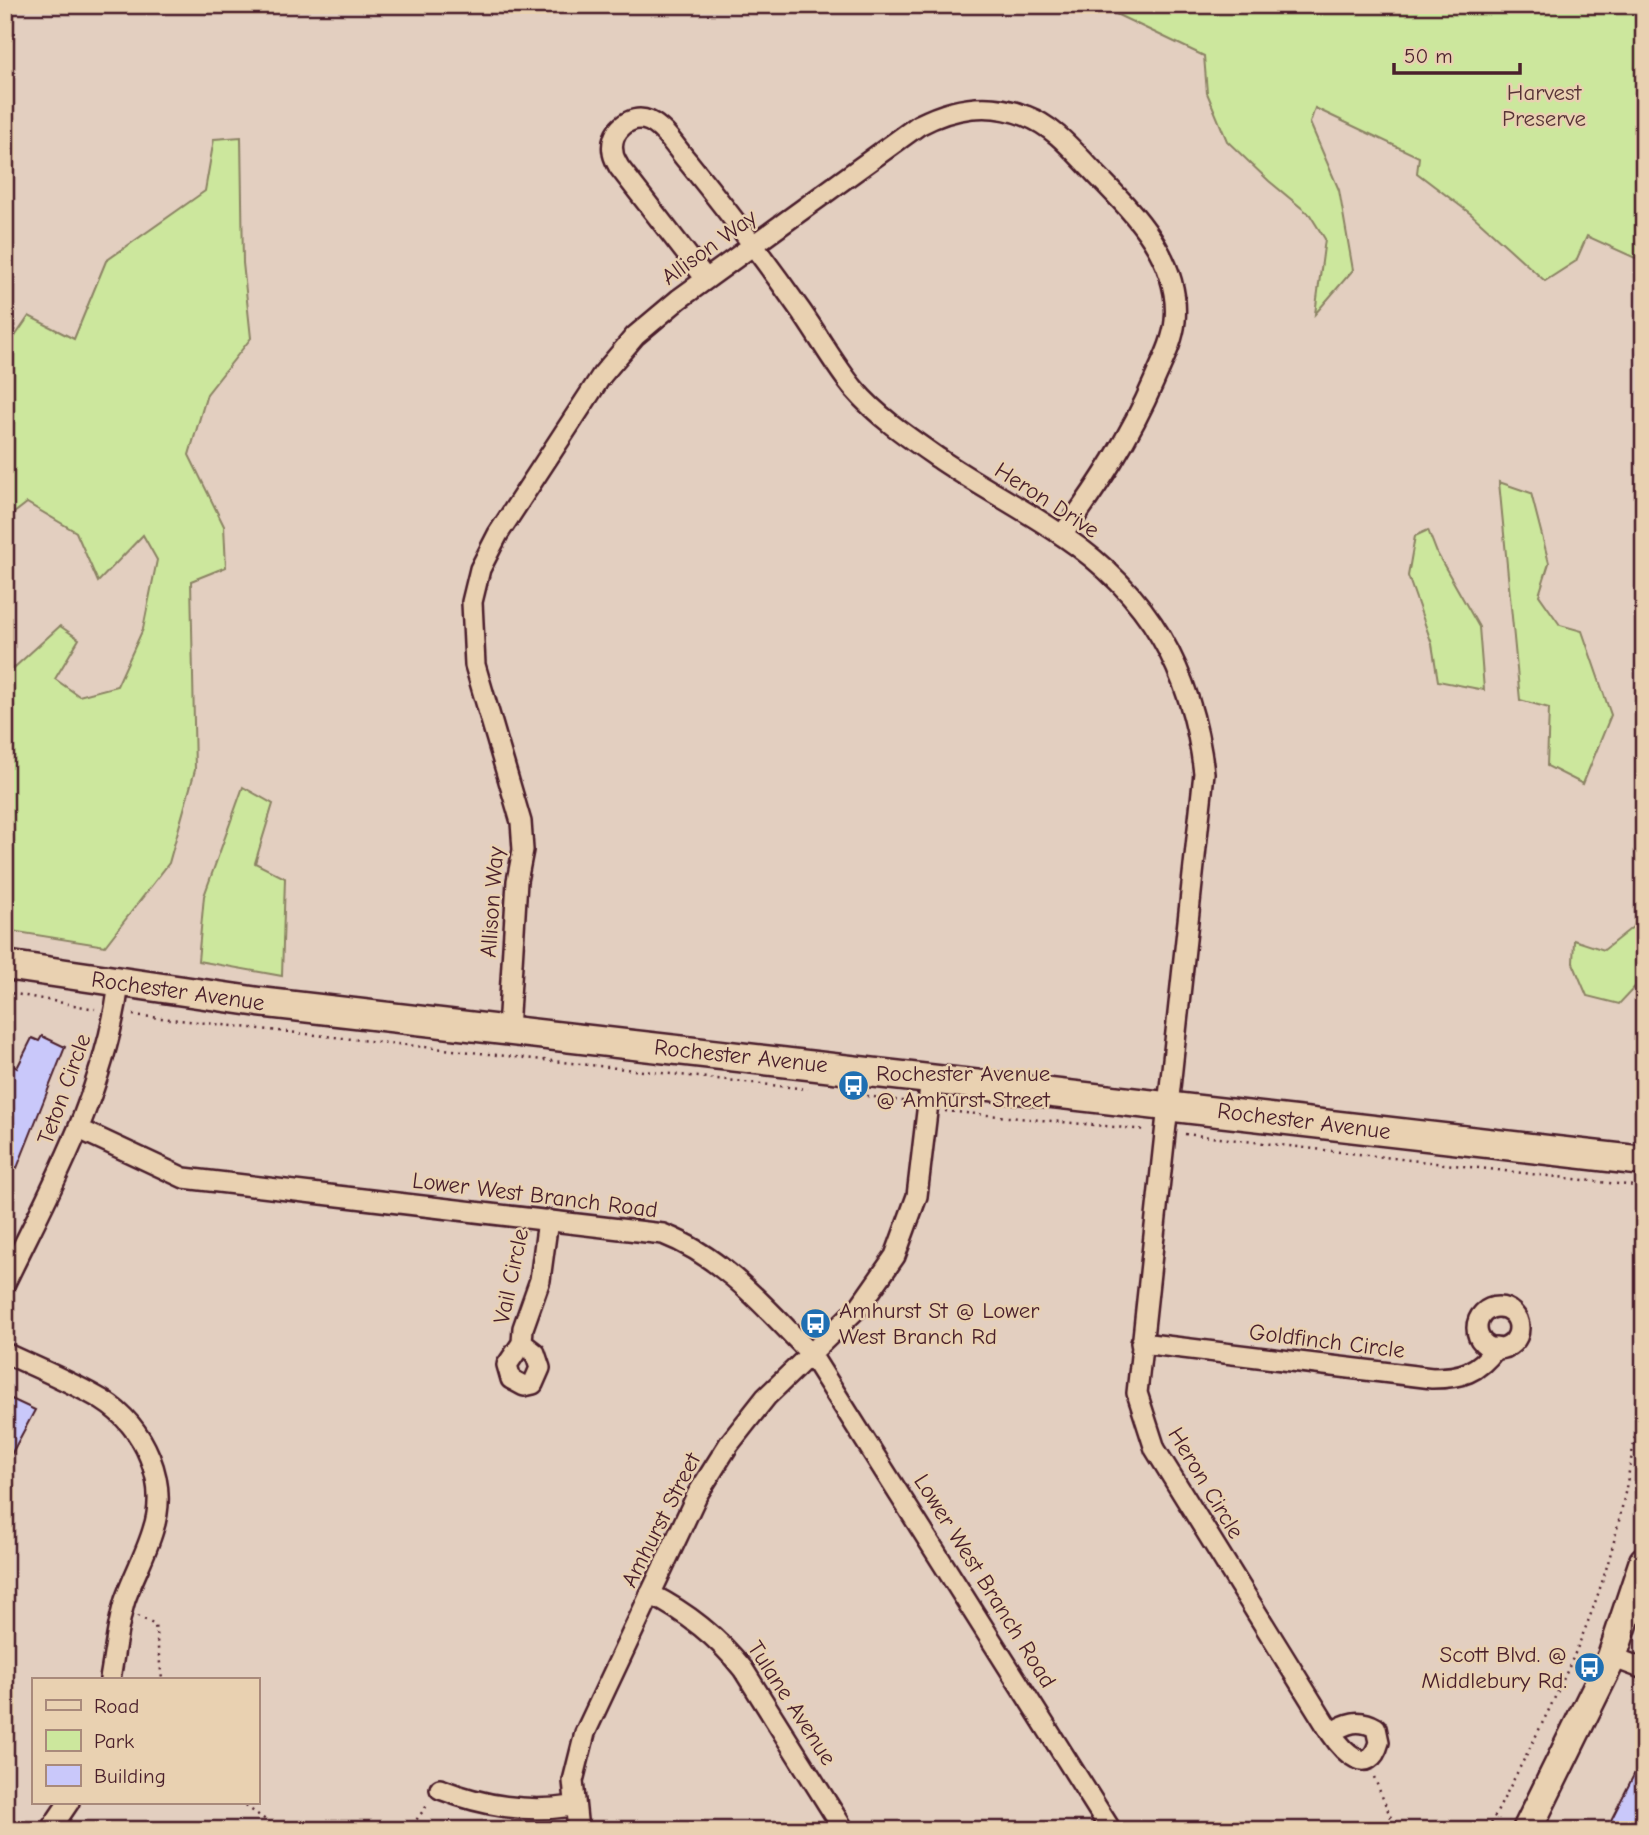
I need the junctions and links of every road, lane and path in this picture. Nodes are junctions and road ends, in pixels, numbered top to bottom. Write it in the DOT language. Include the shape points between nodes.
graph roads {
  1 [pos="754,244"];
  2 [pos="706,279"];
  3 [pos="1062,535"];
  4 [pos="5,965"];
  5 [pos="119,984"];
  6 [pos="5,992"];
  7 [pos="116,1013"];
  8 [pos="508,1030"];
  9 [pos="809,1089"];
  10 [pos="930,1091"];
  11 [pos="858,1095"];
  12 [pos="1166,1118"];
  13 [pos="79,1129"];
  14 [pos="1644,1161"];
  15 [pos="1644,1186"];
  16 [pos="548,1220"];
  17 [pos="5,1283"];
  18 [pos="522,1343"];
  19 [pos="1141,1343"];
  20 [pos="1496,1348"];
  21 [pos="5,1353"];
  22 [pos="810,1353"];
  23 [pos="1644,1372"];
  24 [pos="1644,1562"];
  25 [pos="650,1594"];
  26 [pos="138,1616"];
  27 [pos="1612,1657"];
  28 [pos="1644,1669"];
  29 [pos="110,1678"];
  30 [pos="162,1678"];
  31 [pos="1331,1733"];
  32 [pos="1374,1777"];
  33 [pos="434,1796"];
  34 [pos="68,1804"];
  35 [pos="243,1804"];
  36 [pos="573,1806"];
  37 [pos="50,1830"];
  38 [pos="280,1830"];
  39 [pos="377,1830"];
  40 [pos="578,1830"];
  41 [pos="844,1830"];
  42 [pos="1111,1830"];
  43 [pos="1396,1830"];
  44 [pos="1488,1830"];
  45 [pos="1527,1830"];
  1 -- 2 [label="street, Allison Way"];
  1 -- 2 [label="street, Heron Drive" via="657,125 636,119 625,124 612,152 619,167"];
  1 -- 3 [label="street, Heron Drive" via="854,389 877,411 981,488"];
  1 -- 3 [label="street, Allison Way" via="943,112 967,107 1008,111 1027,116 1061,138 1136,216 1159,251 1174,287 1175,321 1136,423"];
  2 -- 8 [label="street, Allison Way" via="635,336 603,375 498,534 474,591 475,665 521,822 523,850"];
  3 -- 12 [label="street, Heron Drive" via="1130,594 1157,628 1178,666 1200,740 1200,825"];
  4 -- 5 [label="main road, Rochester Avenue"];
  5 -- 7 [label="street, Teton Circle"];
  5 -- 8 [label="main road, Rochester Avenue"];
  6 -- 7 [label="path"];
  7 -- 9 [label="path"];
  7 -- 13 [label="street, Teton Circle" via="100,1076"];
  8 -- 10 [label="main road, Rochester Avenue"];
  10 -- 11 [label="path"];
  10 -- 12 [label="main road, Rochester Avenue"];
  10 -- 12 [label="path" via="953,1114 962,1110"];
  10 -- 22 [label="street, Amhurst Street" via="917,1196 895,1256 860,1306"];
  12 -- 14 [label="main road, Rochester Avenue"];
  12 -- 15 [label="path"];
  12 -- 19 [label="street, Heron Circle"];
  13 -- 16 [label="street, Lower West Branch Road" via="184,1178"];
  13 -- 17 [label="street, Teton Circle"];
  16 -- 18 [label="street, Vail Circle" via="540,1280"];
  16 -- 22 [label="street, Lower West Branch Road" via="663,1234 687,1243 755,1297"];
  19 -- 20 [label="street, Goldfinch Circle" via="1432,1378 1459,1378 1472,1372 1486,1363"];
  19 -- 31 [label="street, Heron Circle" via="1137,1393 1155,1449"];
  21 -- 29 [label="street" via="103,1401 140,1438 155,1470 158,1502 154,1528 122,1610"];
  22 -- 25 [label="street, Amhurst Street" via="766,1397 729,1444 697,1495"];
  22 -- 42 [label="street, Lower West Branch Road"];
  23 -- 44 [label="path" via="1623,1510 1593,1610"];
  24 -- 27 [label="main road"];
  25 -- 36 [label="street, Amhurst Street" via="585,1733 573,1781"];
  25 -- 41 [label="street, Tulane Avenue" via="686,1613 725,1647"];
  26 -- 30 [label="path" via="155,1625"];
  27 -- 28 [label="street"];
  27 -- 45 [label="main road"];
  32 -- 43 [label="path"];
  33 -- 36 [label="street" via="531,1810"];
  33 -- 39 [label="path" via="414,1823"];
  34 -- 37 [label="street"];
  35 -- 38 [label="path"];
  36 -- 40 [label="street, Amhurst Street"];
}
